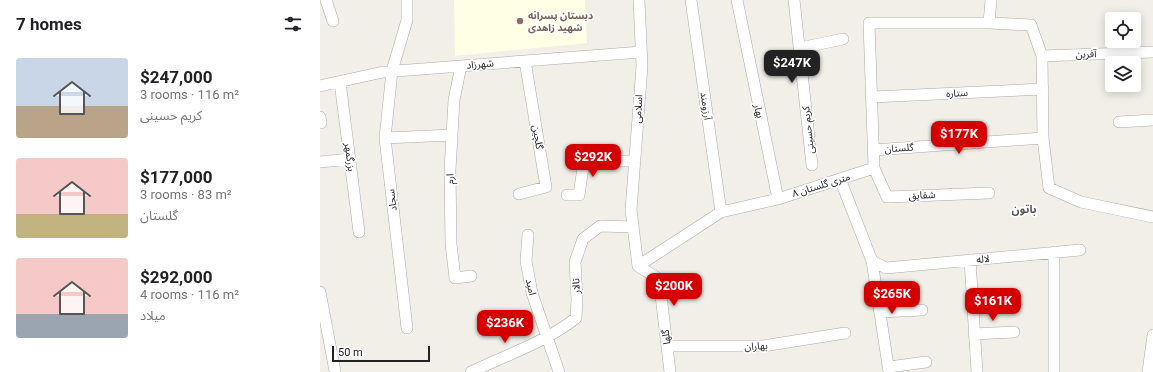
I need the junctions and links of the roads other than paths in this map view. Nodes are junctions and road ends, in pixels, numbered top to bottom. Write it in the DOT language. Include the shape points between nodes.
graph roads {
  1 [pos="326,0"];
  2 [pos="407,0"];
  3 [pos="639,0"];
  4 [pos="691,0"];
  5 [pos="737,0"];
  6 [pos="794,0"];
  7 [pos="991,0"];
  8 [pos="333,20"];
  9 [pos="989,23"];
  10 [pos="843,39"];
  11 [pos="800,48"];
  12 [pos="641,52"];
  13 [pos="1153,52"];
  14 [pos="1042,56"];
  15 [pos="525,61"];
  16 [pos="461,66"];
  17 [pos="392,71"];
  18 [pos="340,82"];
  19 [pos="320,86"];
  20 [pos="1043,89"];
  21 [pos="872,97"];
  22 [pos="1153,120"];
  23 [pos="1119,122"];
  24 [pos="452,135"];
  25 [pos="385,138"];
  26 [pos="1043,138"];
  27 [pos="874,150"];
  28 [pos="350,159"];
  29 [pos="634,161"];
  30 [pos="320,162"];
  31 [pos="812,165"];
  32 [pos="874,168"];
  33 [pos="840,179"];
  34 [pos="989,193"];
  35 [pos="519,194"];
  36 [pos="567,195"];
  37 [pos="778,199"];
  38 [pos="722,212"];
  39 [pos="1153,216"];
  40 [pos="633,226"];
  41 [pos="359,232"];
  42 [pos="528,235"];
  43 [pos="1080,250"];
  44 [pos="1054,252"];
  45 [pos="970,260"];
  46 [pos="872,262"];
  47 [pos="638,266"];
  48 [pos="471,276"];
  49 [pos="320,292"];
  50 [pos="922,310"];
  51 [pos="880,312"];
  52 [pos="407,328"];
  53 [pos="1014,332"];
  54 [pos="844,333"];
  55 [pos="974,334"];
  56 [pos="1153,335"];
  57 [pos="324,336"];
  58 [pos="548,337"];
  59 [pos="667,346"];
  60 [pos="926,362"];
  61 [pos="889,369"];
  62 [pos="335,371"];
  63 [pos="471,372"];
  64 [pos="559,372"];
  65 [pos="670,372"];
  66 [pos="977,372"];
  67 [pos="1054,372"];
  68 [pos="1148,372"];
  1 -- 8 [label="street"];
  2 -- 17 [label="street, سجاد" via="407,20"];
  3 -- 12 [label="street, اسلامی"];
  4 -- 38 [label="street, آرزومند"];
  5 -- 37 [label="street, بهار"];
  6 -- 11 [label="street, کریم حسینی"];
  7 -- 9 [label="street"];
  9 -- 14 [label="street" via="1031,26"];
  9 -- 21 [label="street" via="869,23"];
  10 -- 11 [label="street"];
  11 -- 31 [label="street, کریم حسینی"];
  12 -- 15 [label="street, شهرزاد"];
  12 -- 29 [label="street, اسلامی"];
  13 -- 14 [label="street, آفرین"];
  14 -- 20 [label="street"];
  15 -- 16 [label="street, شهرزاد"];
  15 -- 35 [label="street, گلچین" via="546,187"];
  16 -- 17 [label="street, شهرزاد"];
  16 -- 24 [label="street, ارم" via="454,100"];
  17 -- 18 [label="street, شهرزاد"];
  17 -- 25 [label="street, سجاد"];
  18 -- 19 [label="street, شهرزاد"];
  18 -- 28 [label="street, بزرگمهر"];
  20 -- 21 [label="street, ستاره"];
  20 -- 26 [label="street"];
  21 -- 27 [label="street"];
  22 -- 23 [label="street"];
  24 -- 25 [label="street"];
  24 -- 48 [label="street, ارم" via="451,229 455,278"];
  25 -- 52 [label="street, سجاد"];
  26 -- 27 [label="street, گلستان"];
  26 -- 39 [label="street" via="1049,188 1081,202"];
  27 -- 32 [label="street"];
  28 -- 30 [label="street"];
  28 -- 41 [label="street, بزرگمهر"];
  29 -- 36 [label="street" via="584,161 579,195"];
  29 -- 40 [label="street, اسلامی" via="631,210"];
  32 -- 33 [label="street, ۸ متری گلستان"];
  32 -- 34 [label="street, شقایق" via="886,196"];
  33 -- 37 [label="street, ۸ متری گلستان"];
  33 -- 46 [label="street"];
  37 -- 38 [label="street, ۸ متری گلستان"];
  38 -- 47 [label="street, ۸ متری گلستان"];
  40 -- 47 [label="street, اسلامی"];
  40 -- 58 [label="street, تالار" via="600,226 583,239 575,262 576,318"];
  42 -- 58 [label="street, امید" via="526,262 532,292"];
  43 -- 44 [label="street, لاله"];
  44 -- 45 [label="street, لاله"];
  44 -- 67 [label="street"];
  45 -- 46 [label="street, لاله" via="886,268"];
  45 -- 55 [label="street"];
  46 -- 51 [label="street"];
  47 -- 59 [label="street, گلها" via="660,279"];
  49 -- 57 [label="street"];
  50 -- 51 [label="street"];
  51 -- 61 [label="street"];
  53 -- 55 [label="street"];
  54 -- 59 [label="street, بهاران" via="762,346"];
  55 -- 66 [label="street"];
  56 -- 68 [label="street"];
  57 -- 62 [label="street"];
  58 -- 63 [label="street"];
  58 -- 64 [label="street"];
  59 -- 65 [label="street, گلها"];
  60 -- 61 [label="street"];
}
